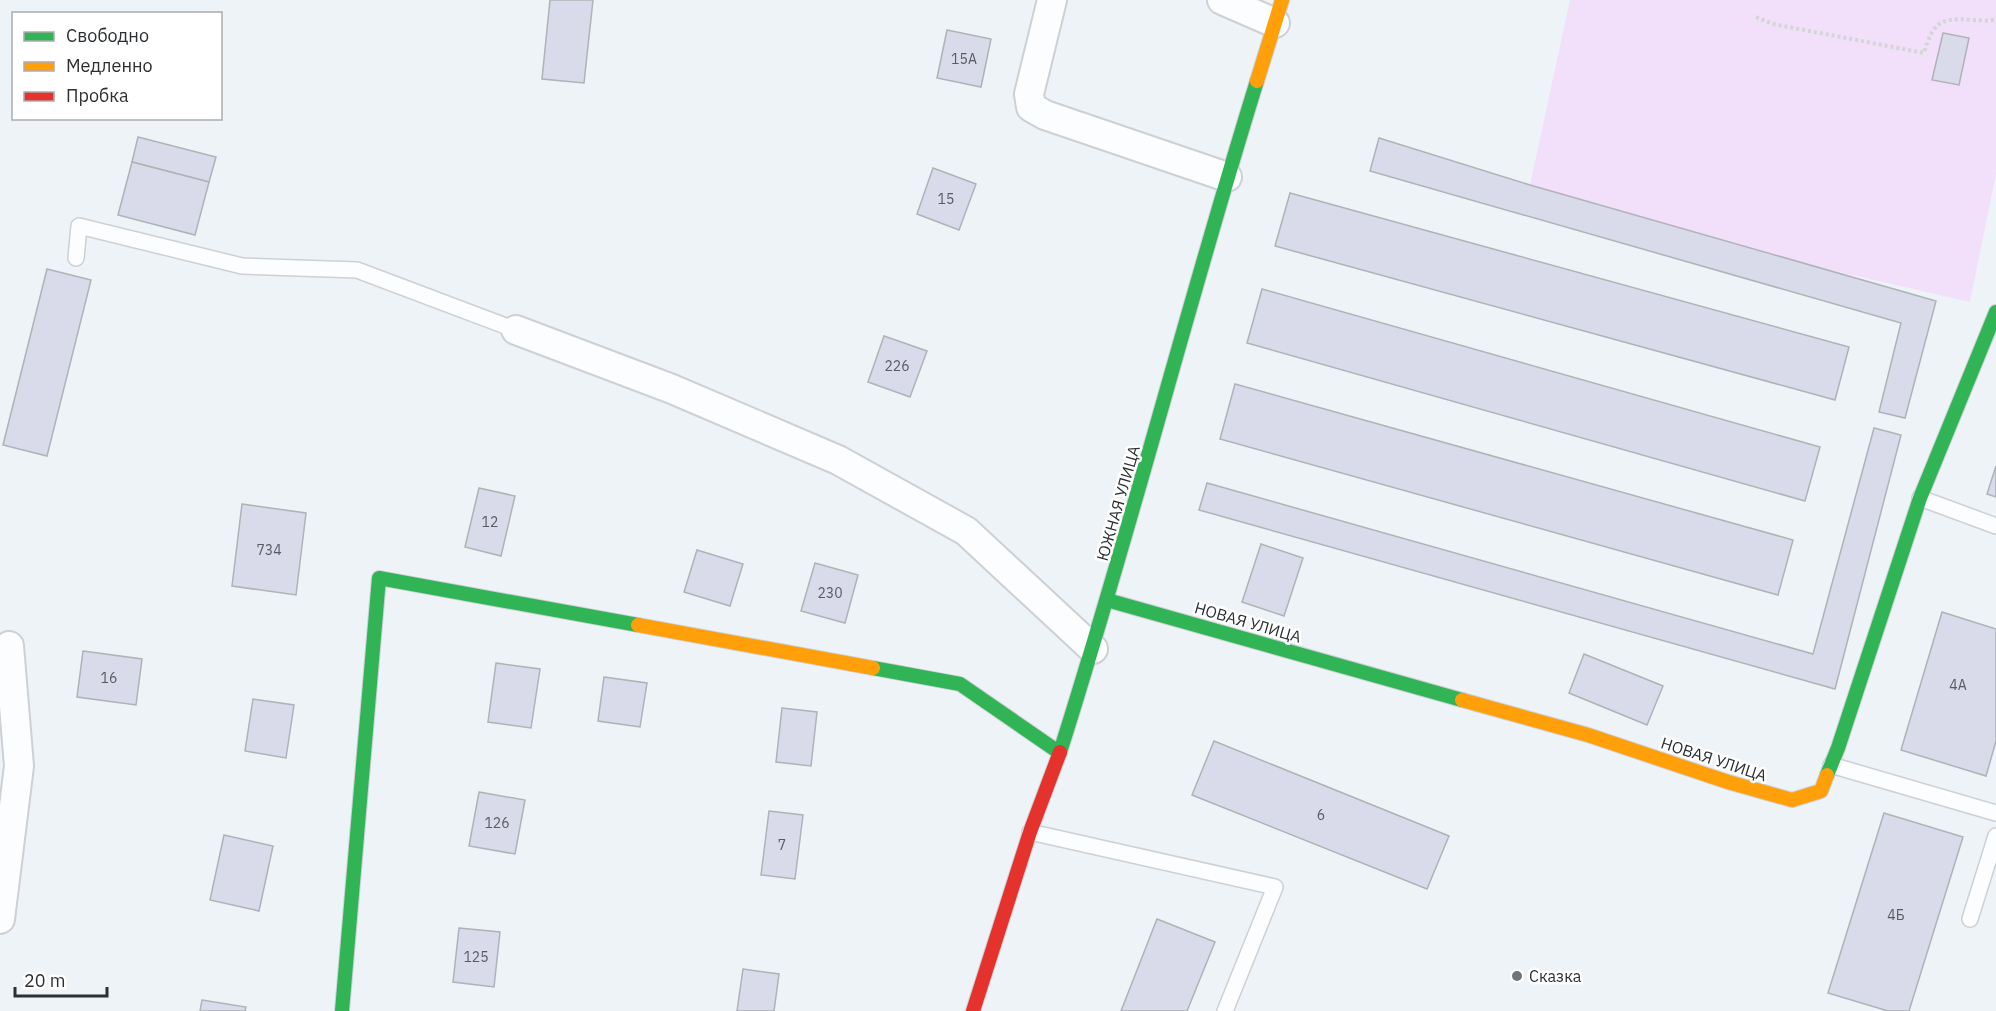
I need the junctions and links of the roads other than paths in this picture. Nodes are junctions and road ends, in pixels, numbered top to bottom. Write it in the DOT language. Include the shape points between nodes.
graph roads {
  1 [pos="1052,0"];
  2 [pos="1222,0"];
  3 [pos="1278,12"];
  4 [pos="1227,177"];
  5 [pos="76,258"];
  6 [pos="1996,312"];
  7 [pos="516,330"];
  8 [pos="1920,498"];
  9 [pos="1996,526"];
  10 [pos="1107,600"];
  11 [pos="9,646"];
  12 [pos="1093,649"];
  13 [pos="1060,753"];
  14 [pos="1831,765"];
  15 [pos="1996,813"];
  16 [pos="1030,832"];
  17 [pos="1996,836"];
  18 [pos="0,919"];
  19 [pos="1970,919"];
  20 [pos="342,1011"];
  21 [pos="973,1011"];
  22 [pos="1225,1011"];
  1 -- 4 [label="street" via="1029,94 1031,107"];
  2 -- 3 [label="street"];
  3 -- 4 [label="street, ЮЖНАЯ УЛИЦА"];
  4 -- 10 [label="street, ЮЖНАЯ УЛИЦА"];
  5 -- 7 [label="lane" via="79,226 242,266 357,270"];
  6 -- 8 [label="street, НОВАЯ УЛИЦА"];
  7 -- 12 [label="street" via="672,389 838,460 966,531"];
  8 -- 9 [label="lane"];
  8 -- 14 [label="street, НОВАЯ УЛИЦА"];
  10 -- 12 [label="street, ЮЖНАЯ УЛИЦА"];
  10 -- 14 [label="street, НОВАЯ УЛИЦА" via="1588,735 1792,800 1821,791"];
  11 -- 18 [label="street" via="19,766"];
  12 -- 13 [label="street, ЮЖНАЯ УЛИЦА"];
  13 -- 16 [label="street, ЮЖНАЯ УЛИЦА"];
  13 -- 20 [label="street" via="960,684 379,578"];
  14 -- 15 [label="lane"];
  16 -- 21 [label="street, ЮЖНАЯ УЛИЦА"];
  16 -- 22 [label="lane" via="1275,887"];
  17 -- 19 [label="lane"];
}
